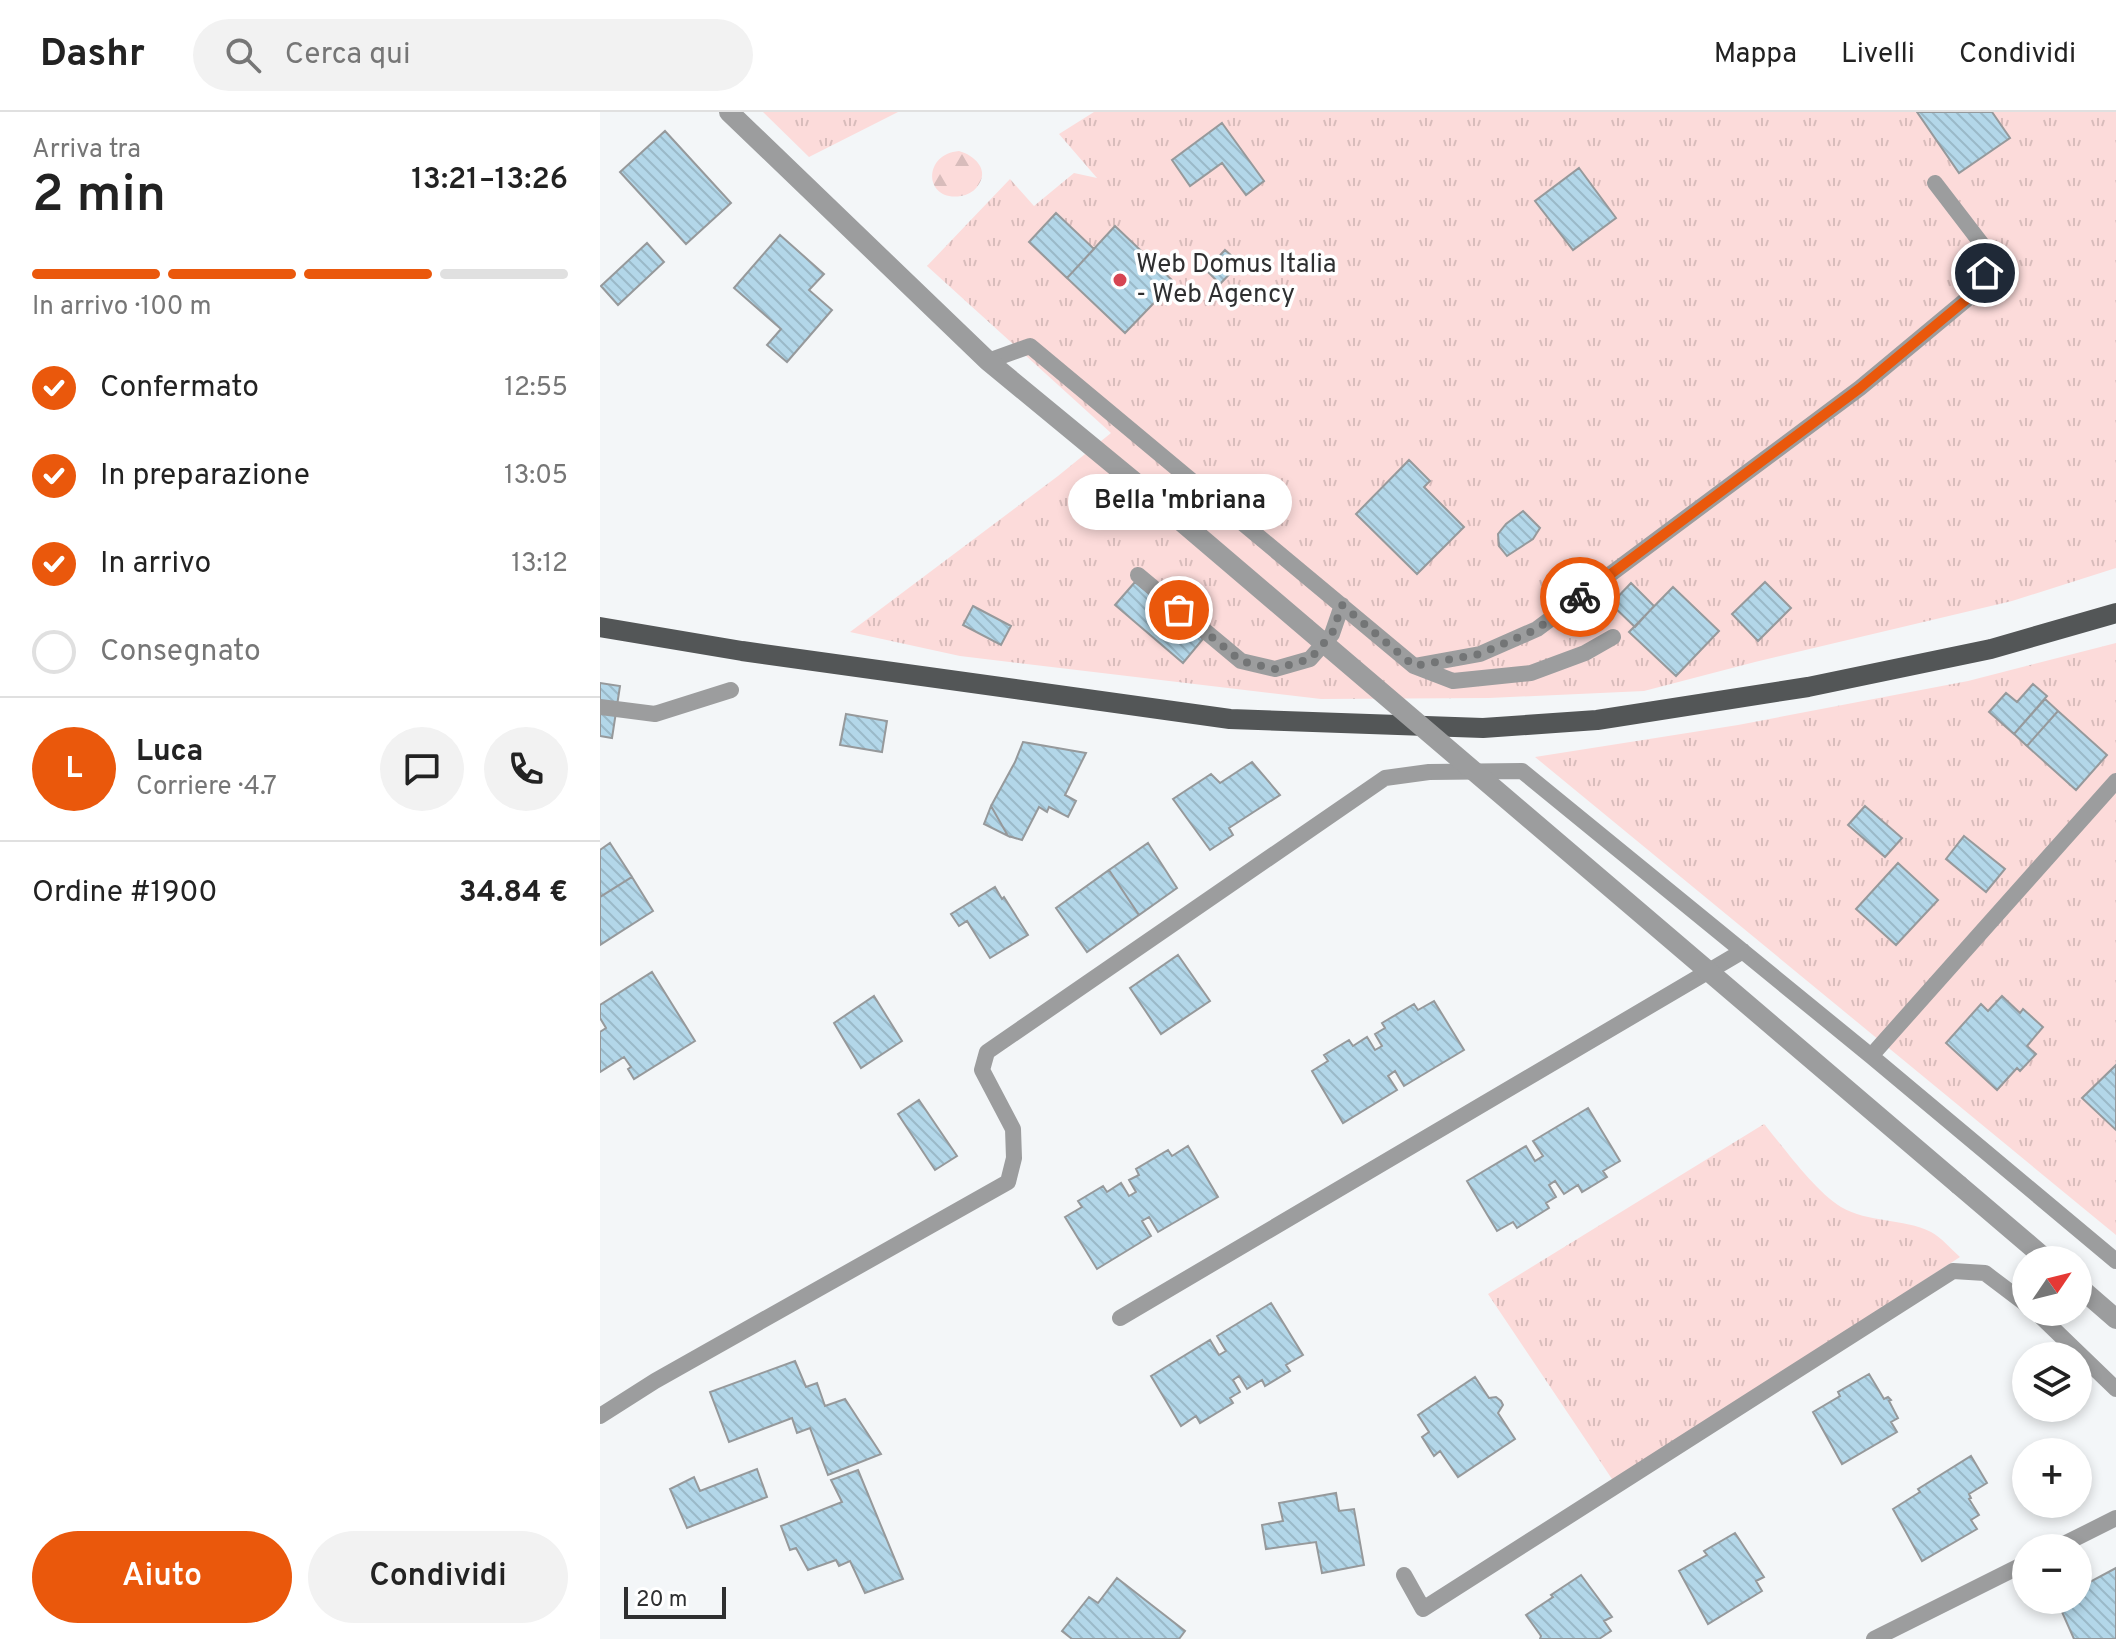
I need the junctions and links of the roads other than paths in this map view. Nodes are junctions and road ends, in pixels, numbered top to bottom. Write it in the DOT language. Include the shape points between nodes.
graph roads {
  1 [pos="729,112"];
  2 [pos="1935,183"];
  3 [pos="988,361"];
  4 [pos="1138,575"];
  5 [pos="1342,605"];
  6 [pos="2116,613"];
  7 [pos="600,627"];
  8 [pos="1613,637"];
  9 [pos="1414,666"];
  10 [pos="731,690"];
  11 [pos="600,707"];
  12 [pos="2116,781"];
  13 [pos="1743,951"];
  14 [pos="1871,1056"];
  15 [pos="2031,1246"];
  16 [pos="2116,1261"];
  17 [pos="2012,1293"];
  18 [pos="2092,1298"];
  19 [pos="1120,1318"];
  20 [pos="2116,1319"];
  21 [pos="2051,1326"];
  22 [pos="2116,1389"];
  23 [pos="600,1416"];
  24 [pos="2116,1518"];
  25 [pos="2084,1534"];
  26 [pos="2012,1570"];
  27 [pos="1404,1575"];
  28 [pos="1874,1639"];
  1 -- 3 [label="street"];
  2 -- 9 [label="lane" via="1991,256 1979,289 1860,388 1537,629 1480,654"];
  3 -- 5 [label="lane" via="1030,346"];
  3 -- 15 [label="street, bridge"];
  4 -- 5 [label="lane" via="1241,661 1275,669 1310,659 1332,634"];
  5 -- 9 [label="lane"];
  6 -- 7 [label="main road" via="1991,649 1808,687 1597,720 1483,728 1230,719"];
  8 -- 9 [label="lane" via="1531,673 1453,681"];
  10 -- 11 [label="lane" via="655,714"];
  12 -- 14 [label="lane"];
  13 -- 14 [label="lane"];
  13 -- 19 [label="lane"];
  13 -- 23 [label="lane" via="1522,771 1385,778 987,1052 982,1070 1013,1129 1008,1182"];
  14 -- 16 [label="lane"];
  17 -- 27 [label="lane" via="1985,1273 1953,1271 1423,1609"];
  18 -- 20 [label="street"];
  21 -- 22 [label="lane"];
  24 -- 25 [label="lane"];
  26 -- 28 [label="lane"];
}
